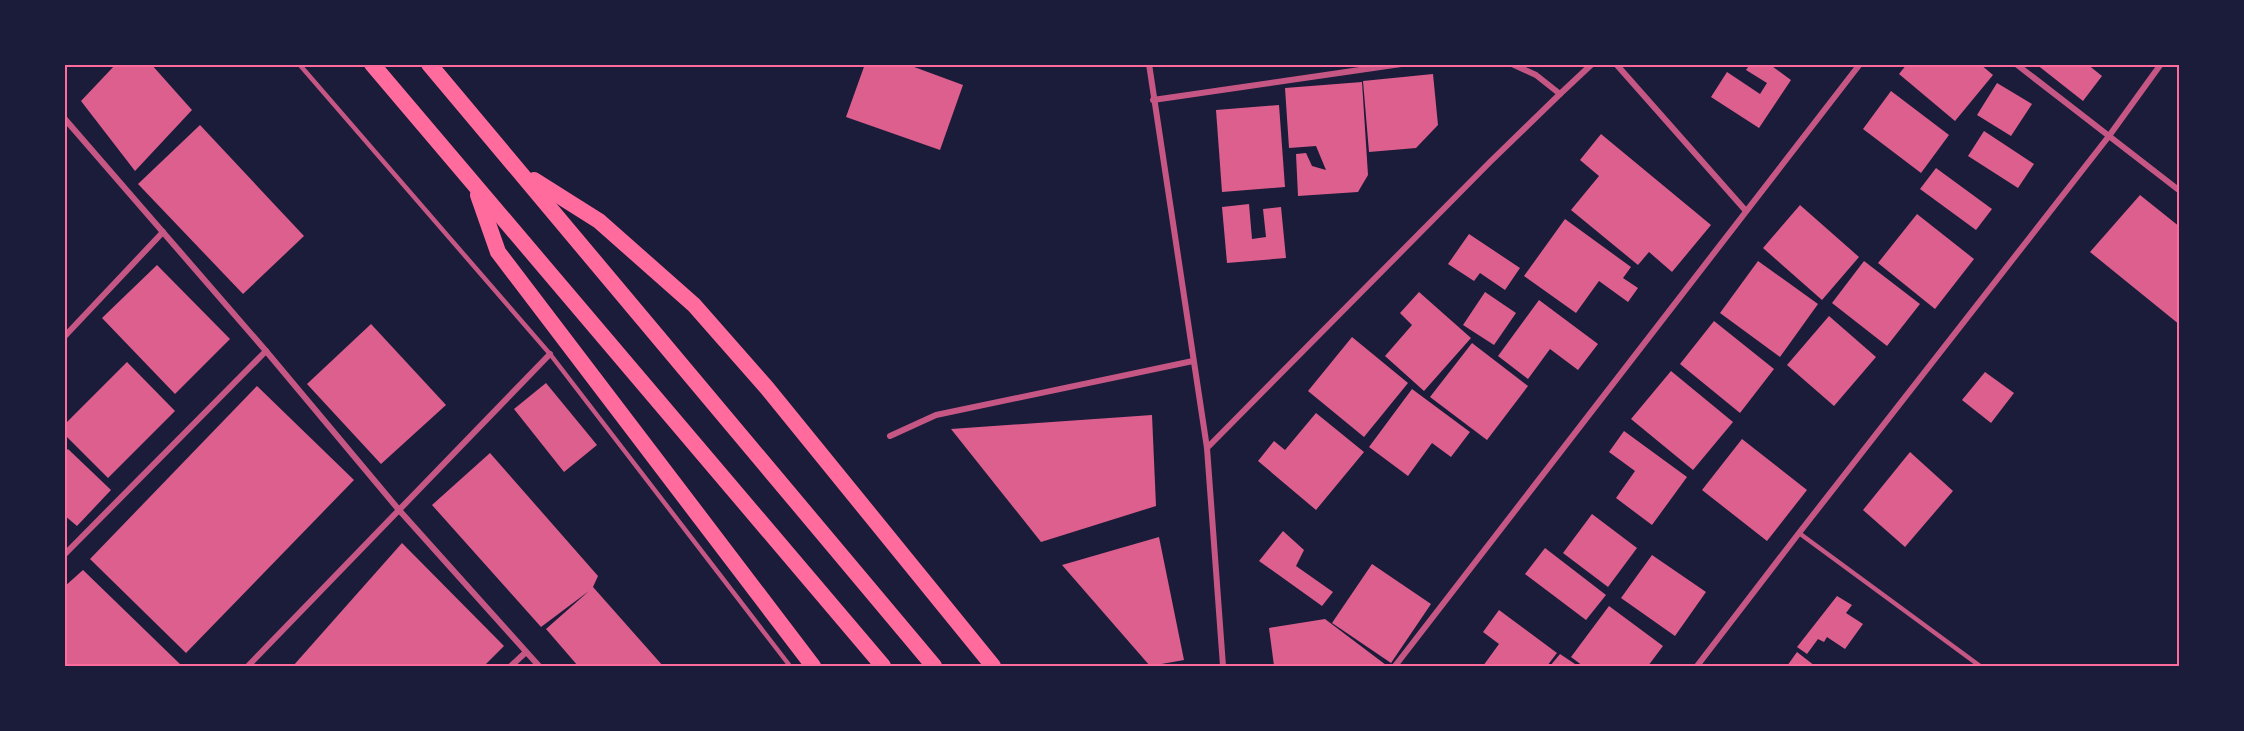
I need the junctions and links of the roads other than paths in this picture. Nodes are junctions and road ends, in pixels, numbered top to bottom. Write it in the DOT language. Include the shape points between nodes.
graph roads {
  1 [pos="300,64"];
  2 [pos="372,64"];
  3 [pos="429,64"];
  4 [pos="1149,64"];
  5 [pos="1401,64"];
  6 [pos="1512,64"];
  7 [pos="1592,64"];
  8 [pos="1616,64"];
  9 [pos="1860,64"];
  10 [pos="2016,64"];
  11 [pos="2161,64"];
  12 [pos="1389,65"];
  13 [pos="1560,94"];
  14 [pos="1153,100"];
  15 [pos="64,118"];
  16 [pos="2109,136"];
  17 [pos="520,172"];
  18 [pos="473,183"];
  19 [pos="2180,191"];
  20 [pos="1746,211"];
  21 [pos="163,232"];
  22 [pos="64,337"];
  23 [pos="266,351"];
  24 [pos="550,354"];
  25 [pos="1193,361"];
  26 [pos="890,436"];
  27 [pos="1208,448"];
  28 [pos="399,510"];
  29 [pos="1799,532"];
  30 [pos="64,555"];
  31 [pos="526,652"];
  32 [pos="248,666"];
  33 [pos="511,666"];
  34 [pos="539,666"];
  35 [pos="790,666"];
  36 [pos="813,666"];
  37 [pos="883,666"];
  38 [pos="934,666"];
  39 [pos="993,666"];
  40 [pos="1223,666"];
  41 [pos="1395,666"];
  42 [pos="1697,666"];
  43 [pos="1980,666"];
  1 -- 24 [label="lane"];
  2 -- 18 [label="highway"];
  3 -- 17 [label="highway"];
  4 -- 14 [label="street"];
  5 -- 12 [label="street"];
  6 -- 13 [label="street" via="1536,75"];
  7 -- 13 [label="street"];
  8 -- 20 [label="street"];
  9 -- 20 [label="street"];
  10 -- 16 [label="street"];
  11 -- 16 [label="street"];
  12 -- 14 [label="street"];
  13 -- 27 [label="street"];
  14 -- 25 [label="street"];
  15 -- 21 [label="street"];
  16 -- 19 [label="street"];
  16 -- 29 [label="street"];
  17 -- 38 [label="highway"];
  17 -- 39 [label="highway" via="599,221 694,305 767,388"];
  18 -- 36 [label="highway" via="498,252"];
  18 -- 37 [label="highway"];
  20 -- 41 [label="street"];
  21 -- 22 [label="street"];
  21 -- 23 [label="street"];
  23 -- 28 [label="street"];
  23 -- 30 [label="street"];
  24 -- 28 [label="street"];
  24 -- 35 [label="lane"];
  25 -- 26 [label="street" via="936,415"];
  25 -- 27 [label="street"];
  27 -- 40 [label="street"];
  28 -- 31 [label="street"];
  28 -- 32 [label="street"];
  29 -- 42 [label="street"];
  29 -- 43 [label="lane"];
  31 -- 33 [label="street"];
  31 -- 34 [label="street"];
}
